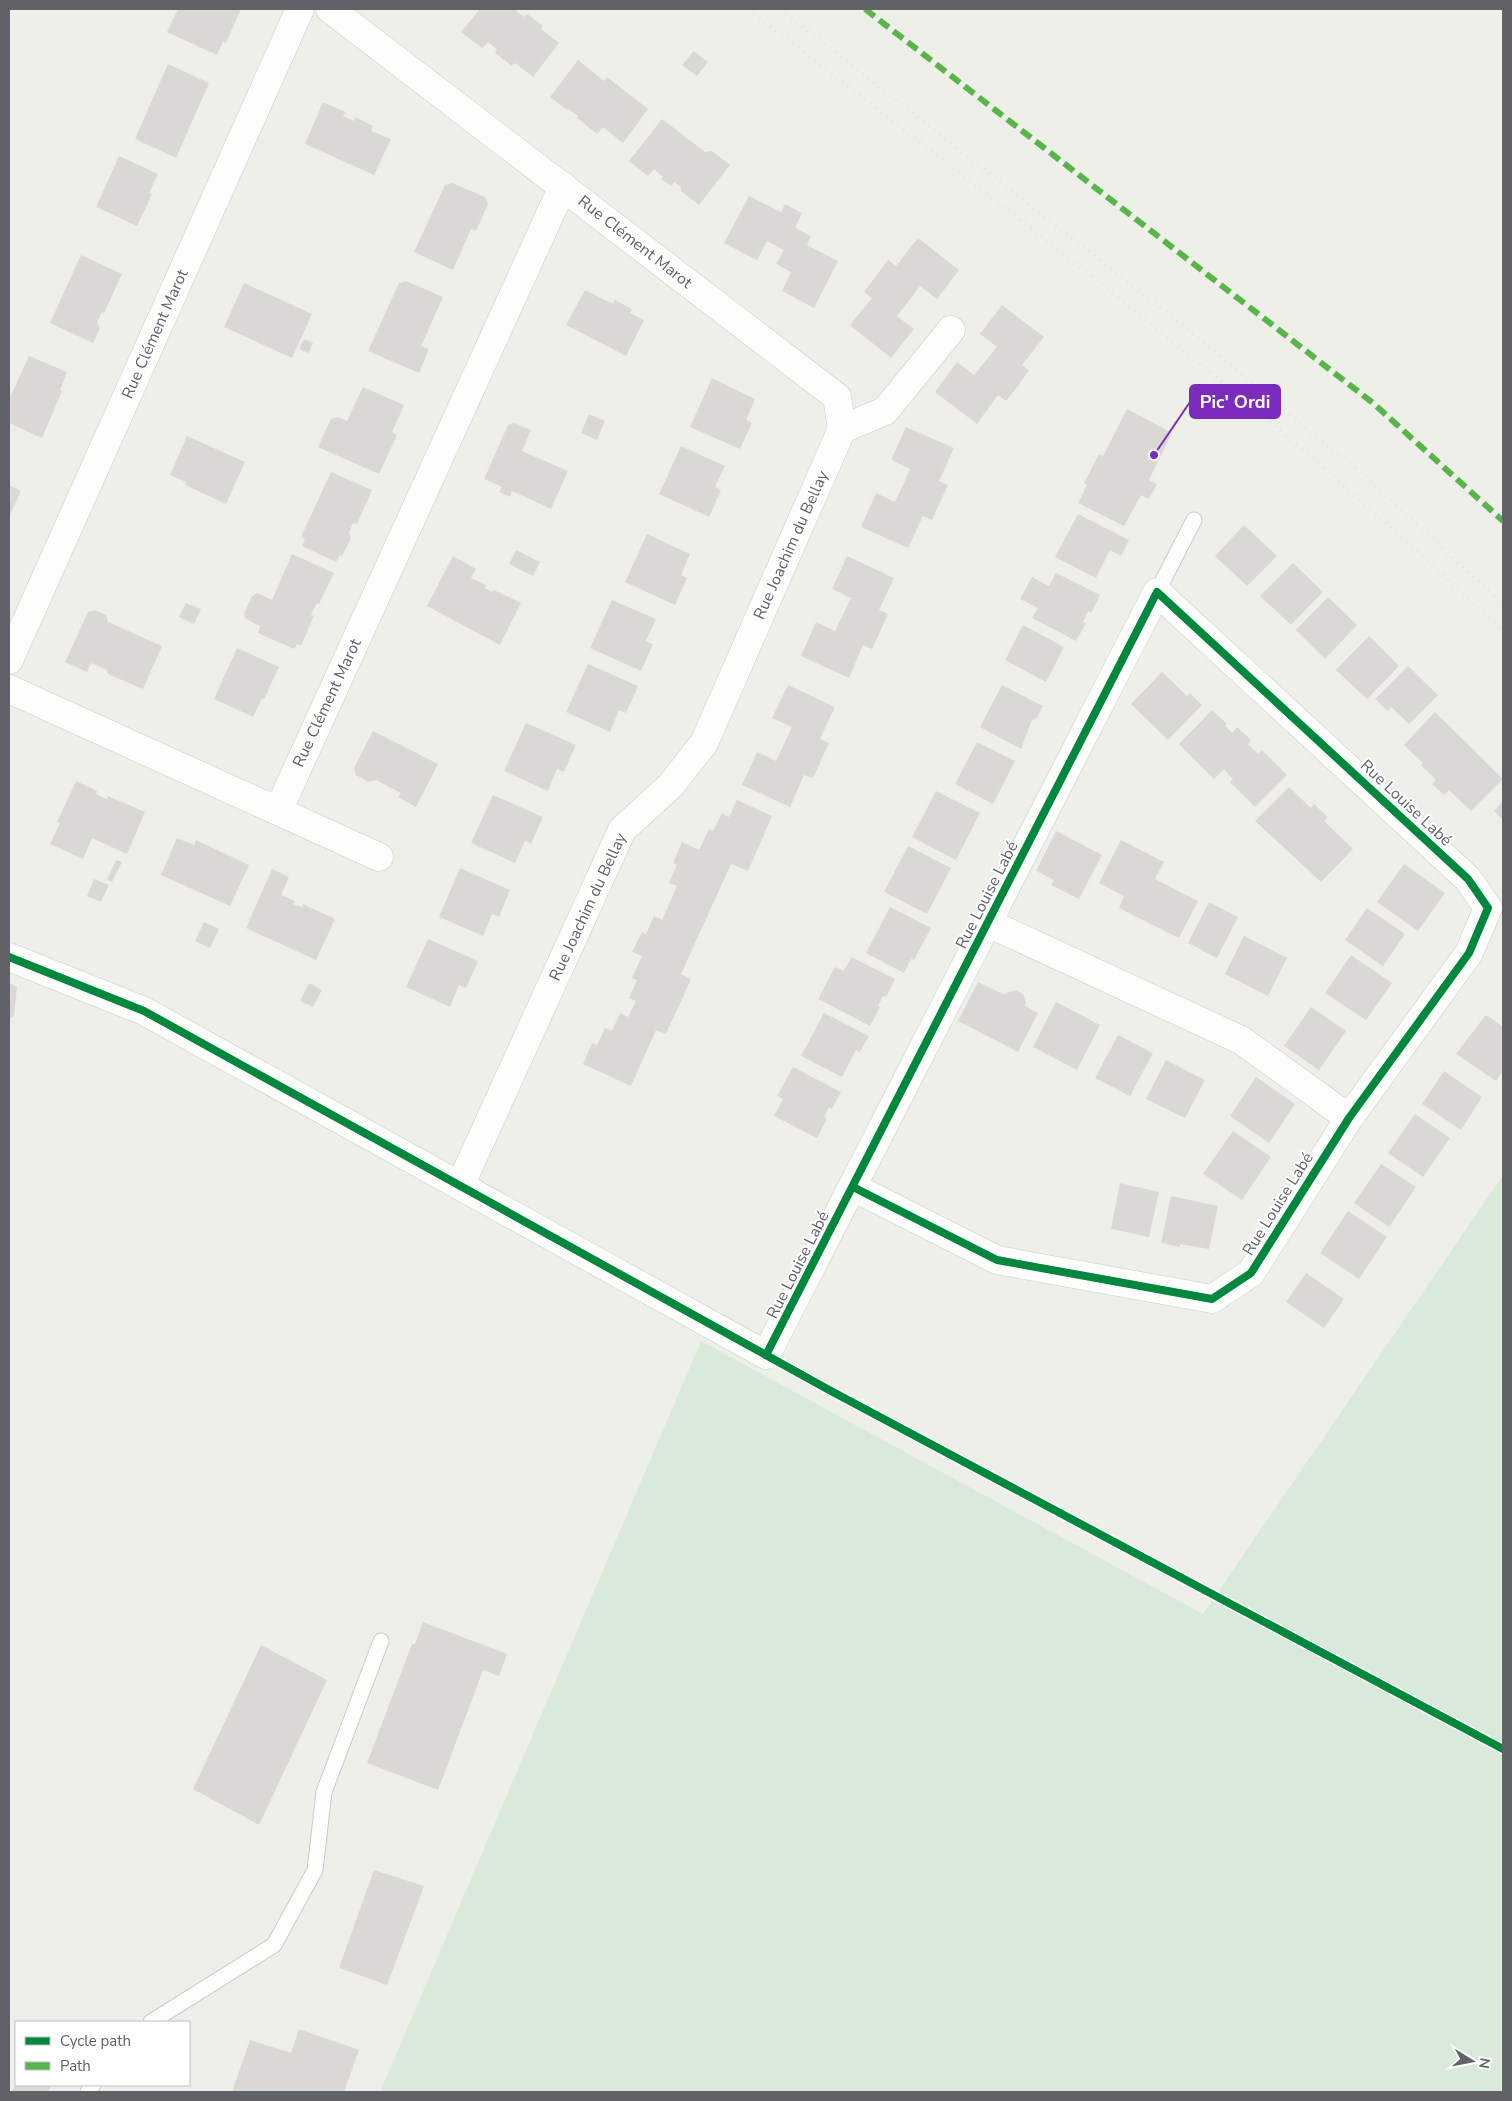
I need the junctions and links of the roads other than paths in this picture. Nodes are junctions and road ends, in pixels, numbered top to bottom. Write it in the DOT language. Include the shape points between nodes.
graph roads {
  1 [pos="300,9"];
  2 [pos="330,9"];
  3 [pos="563,186"];
  4 [pos="951,330"];
  5 [pos="842,429"];
  6 [pos="1194,520"];
  7 [pos="1157,592"];
  8 [pos="9,660"];
  9 [pos="9,689"];
  10 [pos="278,811"];
  11 [pos="379,857"];
  12 [pos="988,924"];
  13 [pos="9,957"];
  14 [pos="1349,1118"];
  15 [pos="460,1186"];
  16 [pos="853,1187"];
  17 [pos="381,1641"];
  18 [pos="154,2021"];
  1 -- 8 [label="street, Rue Clément Marot"];
  2 -- 3 [label="street, Rue Clément Marot"];
  3 -- 5 [label="street, Rue Clément Marot" via="837,397"];
  3 -- 10 [label="street, Rue Clément Marot"];
  4 -- 5 [label="street" via="885,411"];
  5 -- 15 [label="street, Rue Joachim du Bellay" via="704,743 671,786 622,830"];
  6 -- 7 [label="lane"];
  7 -- 12 [label="street, Rue Louise Labé"];
  7 -- 14 [label="street, Rue Louise Labé" via="1468,879 1488,908 1469,953"];
  9 -- 10 [label="street"];
  10 -- 11 [label="street"];
  12 -- 14 [label="street, Rue Louise Labé" via="1241,1040"];
  12 -- 16 [label="street, Rue Louise Labé"];
  13 -- 15 [label="street" via="144,1011"];
  14 -- 16 [label="street, Rue Louise Labé" via="1251,1273 1212,1299 997,1260"];
  15 -- 16 [label="street, Rue Louise Labé" via="766,1355"];
  17 -- 18 [label="lane" via="324,1792 315,1870 274,1945"];
}
